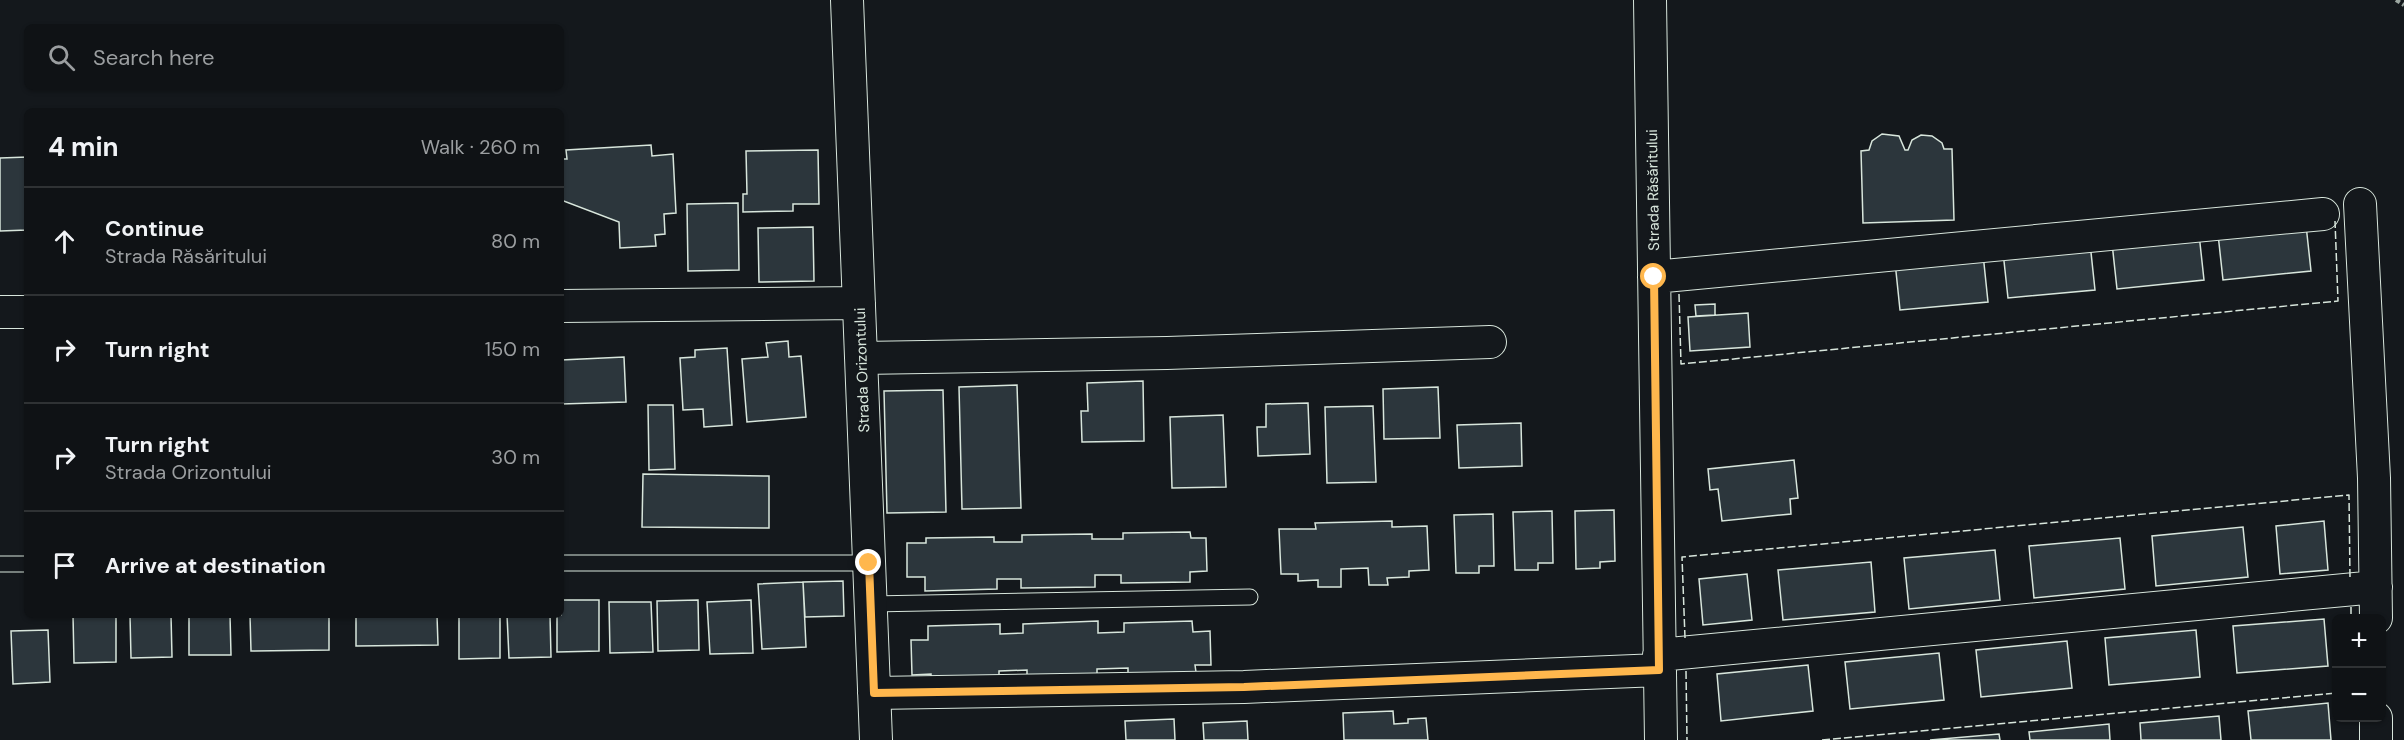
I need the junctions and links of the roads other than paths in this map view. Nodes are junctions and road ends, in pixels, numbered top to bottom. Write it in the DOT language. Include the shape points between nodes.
graph roads {
  1 [pos="847,0"];
  2 [pos="1650,0"];
  3 [pos="2360,204"];
  4 [pos="2323,214"];
  5 [pos="1654,277"];
  6 [pos="859,303"];
  7 [pos="564,306"];
  8 [pos="0,312"];
  9 [pos="24,312"];
  10 [pos="1490,342"];
  11 [pos="861,358"];
  12 [pos="564,563"];
  13 [pos="869,563"];
  14 [pos="0,564"];
  15 [pos="24,564"];
  16 [pos="2376,587"];
  17 [pos="1250,597"];
  18 [pos="871,604"];
  19 [pos="2376,614"];
  20 [pos="1659,662"];
  21 [pos="874,693"];
  22 [pos="2376,722"];
  23 [pos="876,740"];
  24 [pos="1661,740"];
  25 [pos="2376,740"];
  1 -- 6 [label="street, Strada Orizontului"];
  2 -- 5 [label="street, Strada Răsăritului"];
  3 -- 16 [label="street"];
  4 -- 5 [label="street"];
  5 -- 20 [label="street, Strada Răsăritului"];
  6 -- 7 [label="street"];
  6 -- 11 [label="street, Strada Orizontului"];
  8 -- 9 [label="street"];
  10 -- 11 [label="street"];
  11 -- 13 [label="street, Strada Orizontului"];
  12 -- 13 [label="lane"];
  13 -- 18 [label="street, Strada Orizontului"];
  14 -- 15 [label="lane"];
  16 -- 19 [label="street"];
  16 -- 20 [label="street"];
  17 -- 18 [label="lane"];
  18 -- 21 [label="street, Strada Orizontului"];
  20 -- 21 [label="street" via="1244,687"];
  20 -- 24 [label="street, Strada Răsăritului"];
  21 -- 23 [label="street, Strada Orizontului"];
  22 -- 25 [label="street"];
}
